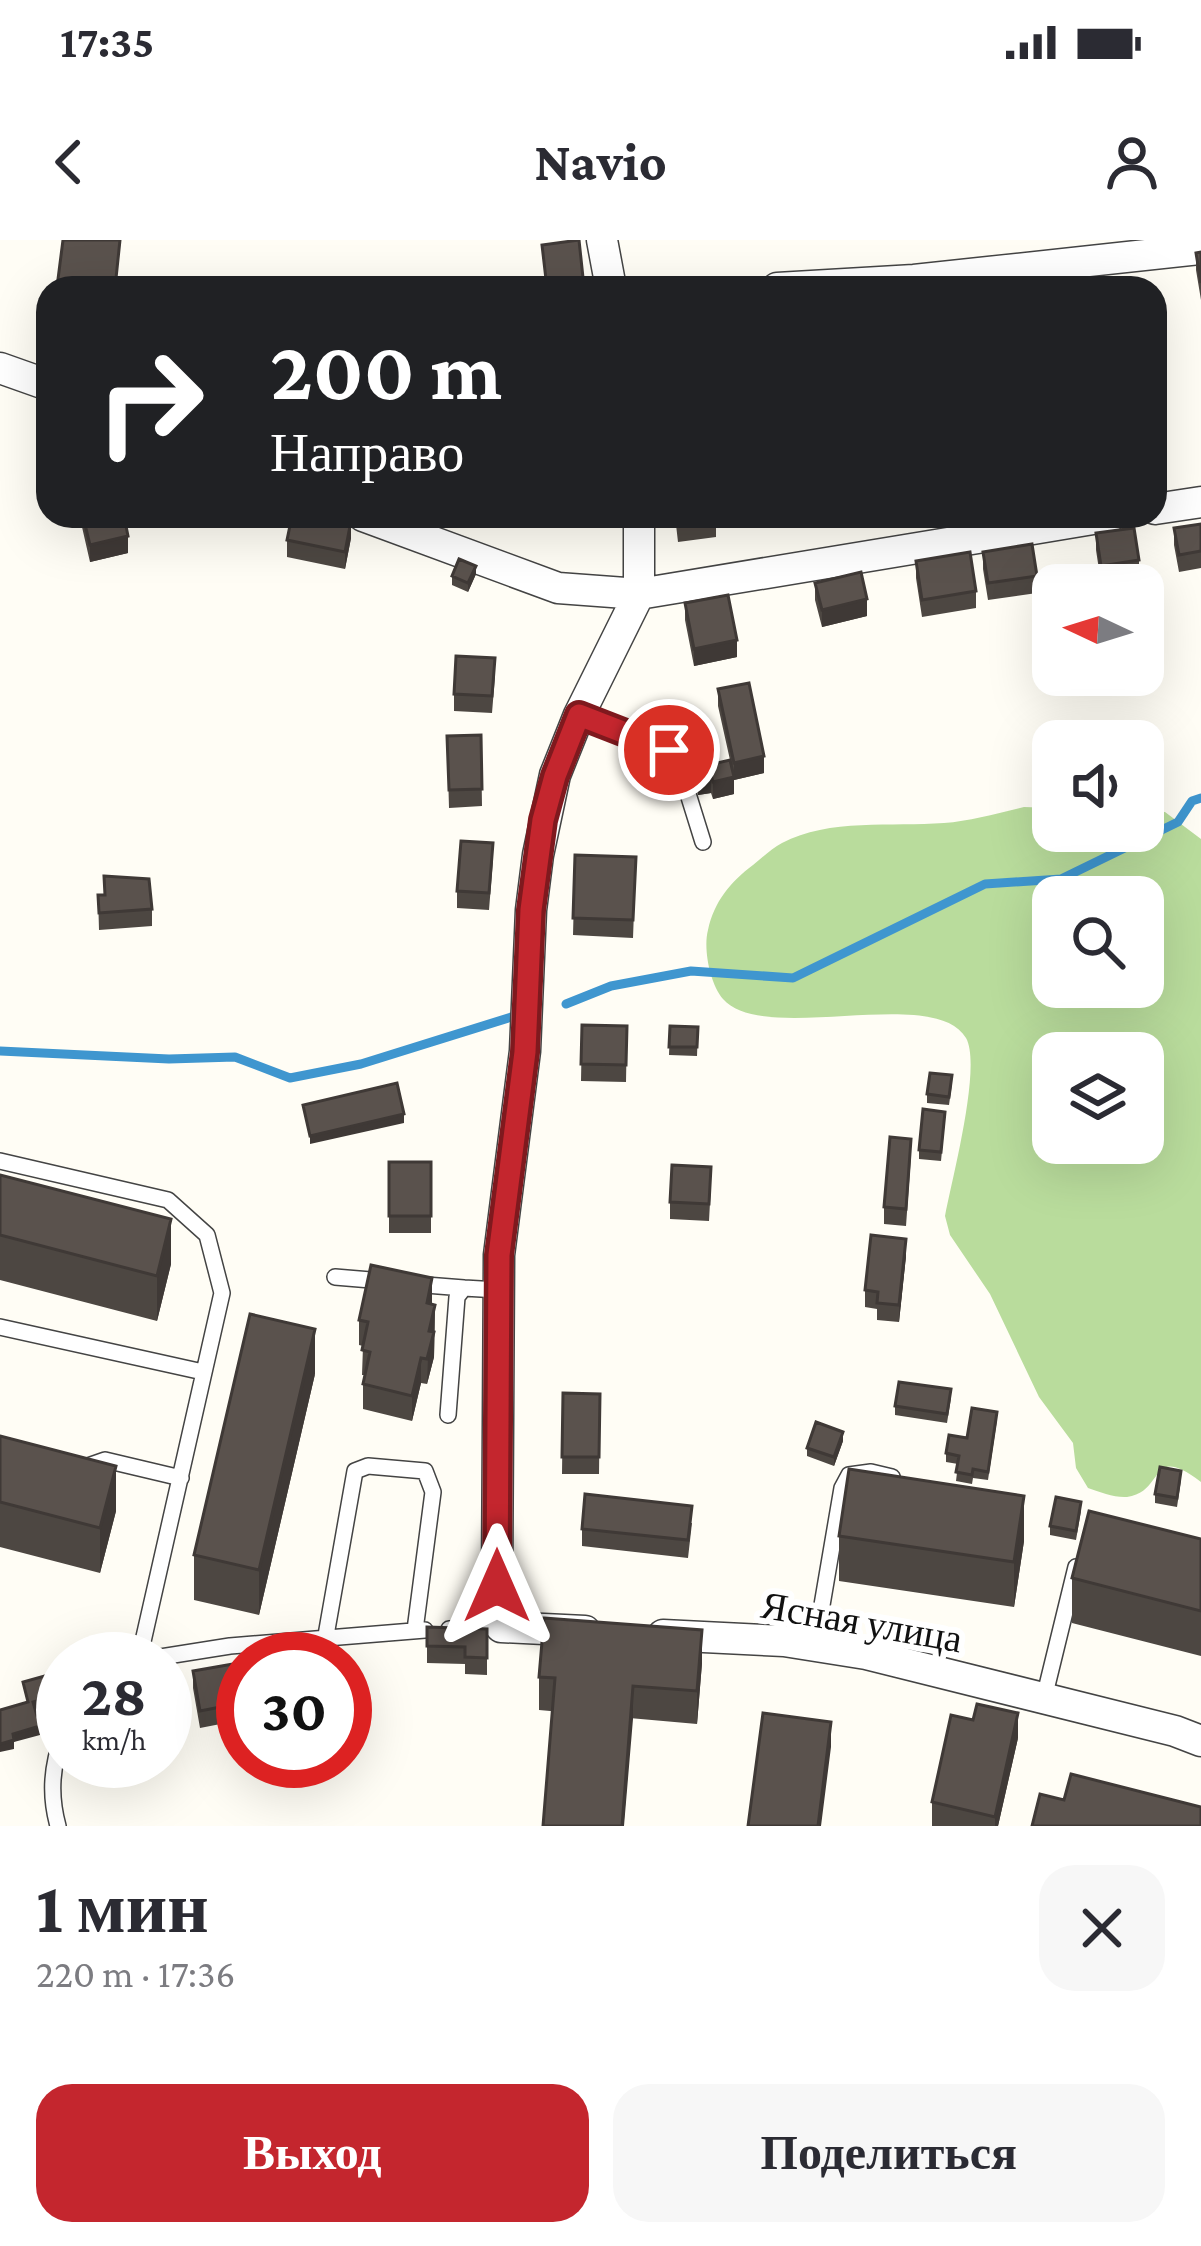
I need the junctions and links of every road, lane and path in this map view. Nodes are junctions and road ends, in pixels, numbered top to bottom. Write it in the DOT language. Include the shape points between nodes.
graph roads {
  1 [pos="602,240"];
  2 [pos="1201,249"];
  3 [pos="609,276"];
  4 [pos="951,276"];
  5 [pos="0,368"];
  6 [pos="36,381"];
  7 [pos="1201,502"];
  8 [pos="1167,507"];
  9 [pos="396,528"];
  10 [pos="639,528"];
  11 [pos="1039,528"];
  12 [pos="640,594"];
  13 [pos="579,715"];
  14 [pos="703,842"];
  15 [pos="0,1161"];
  16 [pos="335,1277"];
  17 [pos="464,1288"];
  18 [pos="498,1290"];
  19 [pos="0,1327"];
  20 [pos="203,1372"];
  21 [pos="448,1415"];
  22 [pos="62,1466"];
  23 [pos="181,1478"];
  24 [pos="916,1483"];
  25 [pos="1084,1545"];
  26 [pos="501,1627"];
  27 [pos="415,1630"];
  28 [pos="149,1632"];
  29 [pos="327,1632"];
  30 [pos="372,1635"];
  31 [pos="815,1646"];
  32 [pos="1044,1698"];
  33 [pos="1201,1742"];
  34 [pos="52,1788"];
  35 [pos="58,1826"];
  1 -- 3 [label="street"];
  2 -- 4 [label="street"];
  5 -- 6 [label="street"];
  7 -- 8 [label="street"];
  9 -- 12 [label="street" via="558,588"];
  10 -- 12 [label="street"];
  11 -- 12 [label="street"];
  12 -- 13 [label="street"];
  13 -- 14 [label="lane" via="669,750"];
  13 -- 18 [label="street" via="538,855"];
  15 -- 20 [label="lane" via="168,1200 207,1235 222,1293"];
  16 -- 17 [label="lane"];
  17 -- 18 [label="lane"];
  17 -- 21 [label="lane" via="453,1306"];
  18 -- 26 [label="street"];
  19 -- 20 [label="lane"];
  20 -- 23 [label="lane"];
  22 -- 23 [label="lane" via="105,1460"];
  23 -- 28 [label="lane"];
  24 -- 31 [label="lane" via="849,1475"];
  25 -- 32 [label="lane"];
  26 -- 27 [label="lane"];
  26 -- 31 [label="street, Ясная улица"];
  27 -- 29 [label="lane" via="433,1492 425,1471 368,1466 355,1471"];
  27 -- 30 [label="lane"];
  31 -- 32 [label="street, Ясная улица"];
  32 -- 33 [label="street, Ясная улица"];
  34 -- 35 [label="lane"];
}
